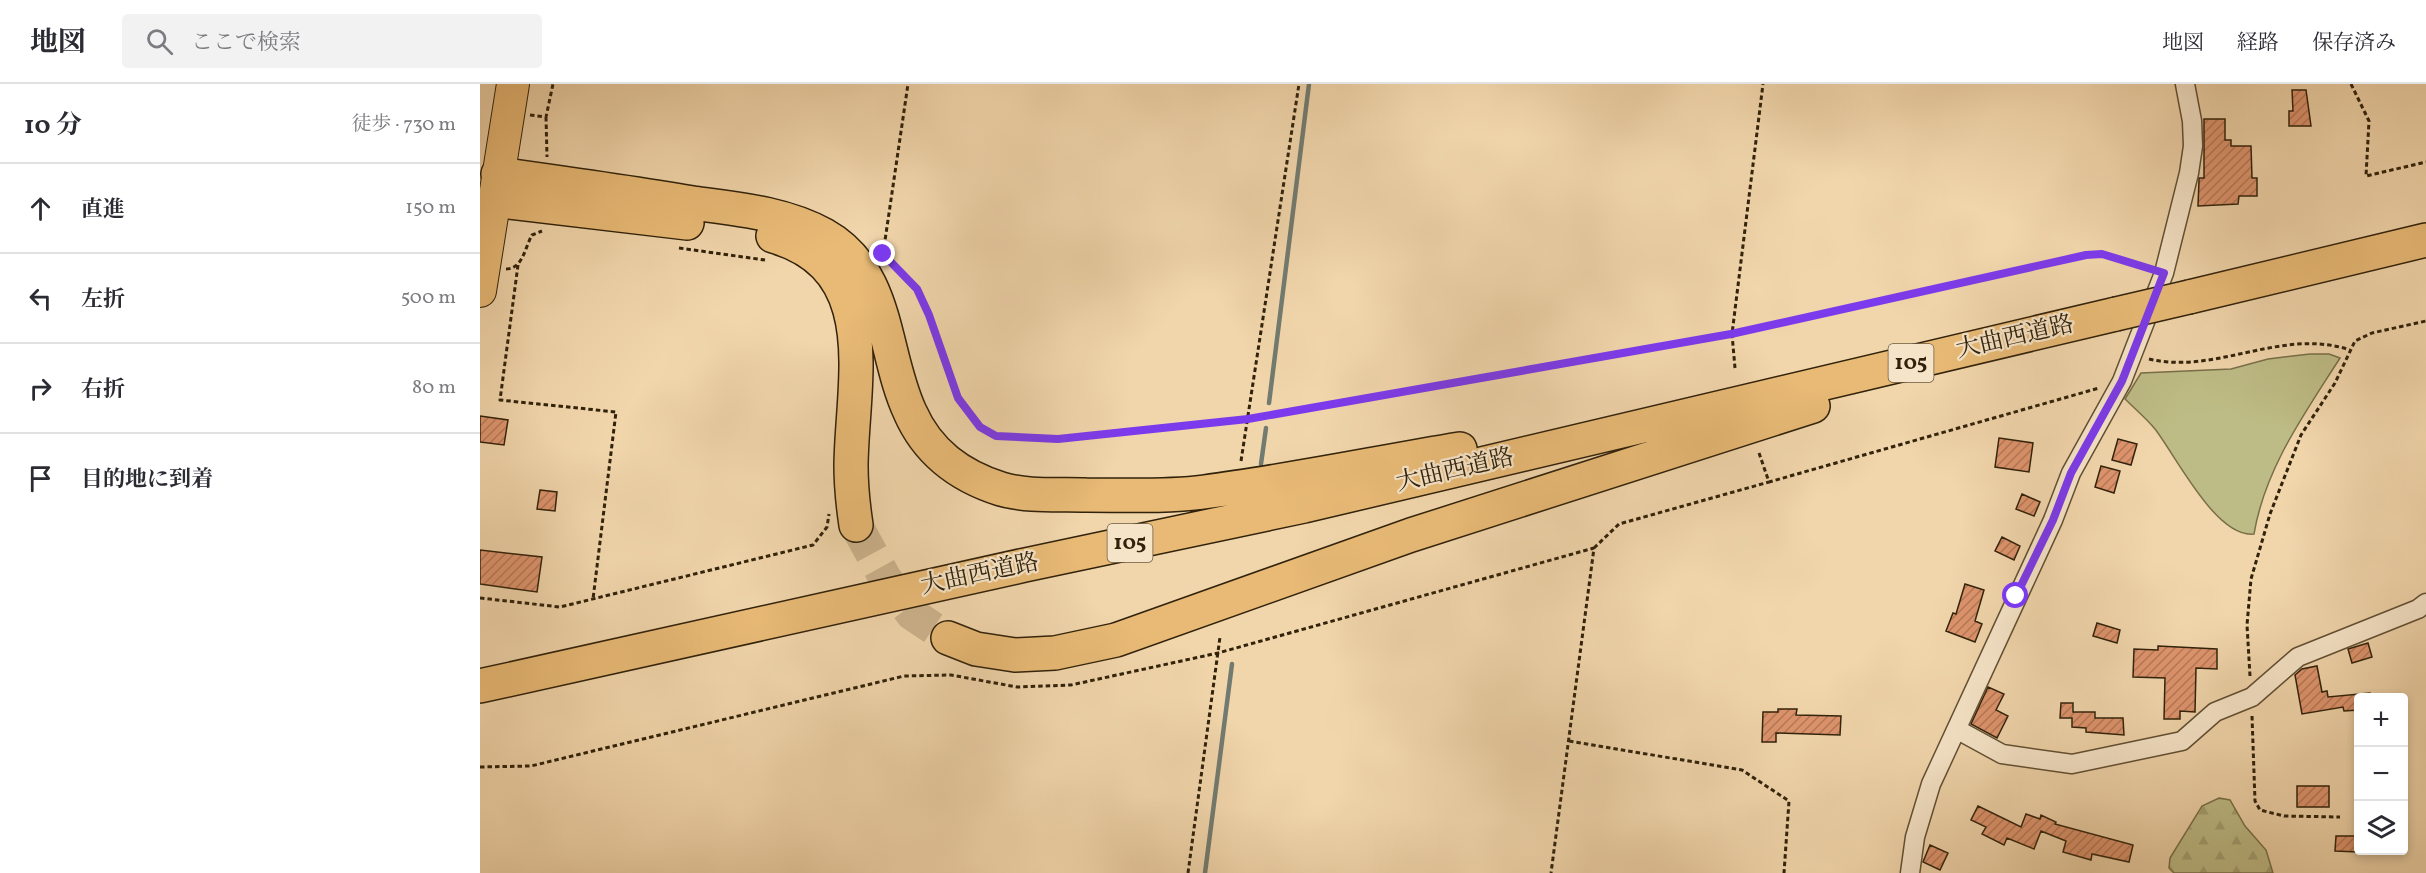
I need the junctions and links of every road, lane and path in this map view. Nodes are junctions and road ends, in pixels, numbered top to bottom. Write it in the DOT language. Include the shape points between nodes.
graph roads {
  1 [pos="553,84"];
  2 [pos="908,84"];
  3 [pos="1299,84"];
  4 [pos="1763,84"];
  5 [pos="2185,84"];
  6 [pos="2351,84"];
  7 [pos="510,98"];
  8 [pos="546,117"];
  9 [pos="551,162"];
  10 [pos="2426,162"];
  11 [pos="496,187"];
  12 [pos="545,231"];
  13 [pos="2426,240"];
  14 [pos="869,241"];
  15 [pos="675,248"];
  16 [pos="883,254"];
  17 [pos="770,260"];
  18 [pos="518,265"];
  19 [pos="2164,273"];
  20 [pos="482,279"];
  21 [pos="2426,321"];
  22 [pos="2043,332"];
  23 [pos="1731,334"];
  24 [pos="2350,350"];
  25 [pos="2132,355"];
  26 [pos="1735,368"];
  27 [pos="2122,381"];
  28 [pos="1778,394"];
  29 [pos="1248,419"];
  30 [pos="1758,453"];
  31 [pos="1241,461"];
  32 [pos="1769,482"];
  33 [pos="842,518"];
  34 [pos="1594,548"];
  35 [pos="480,598"];
  36 [pos="592,599"];
  37 [pos="2426,603"];
  38 [pos="1220,637"];
  39 [pos="948,638"];
  40 [pos="1218,653"];
  41 [pos="480,686"];
  42 [pos="2252,697"];
  43 [pos="1958,729"];
  44 [pos="1569,741"];
  45 [pos="480,767"];
  46 [pos="2340,817"];
  47 [pos="1188,873"];
  48 [pos="1551,873"];
  49 [pos="1784,873"];
  50 [pos="1911,873"];
  1 -- 8 [label="path"];
  2 -- 16 [label="path"];
  3 -- 29 [label="path"];
  4 -- 23 [label="path"];
  5 -- 19 [label="street" via="2193,146"];
  6 -- 10 [label="path" via="2368,121 2366,176"];
  7 -- 8 [label="path"];
  7 -- 11 [label="highway"];
  8 -- 9 [label="path" via="546,156"];
  11 -- 20 [label="highway"];
  11 -- 28 [label="highway" via="776,216 824,235 850,254 867,275 909,410 921,434 939,456 967,476 1004,490 1038,494 1202,492"];
  11 -- 33 [label="highway" via="776,237 811,253 832,273 847,300 856,332 858,376 851,498"];
  12 -- 18 [label="path" via="532,236"];
  13 -- 22 [label="highway, 大曲西道路 / 105, bridge"];
  14 -- 16 [label="path"];
  15 -- 17 [label="path"];
  16 -- 29 [label="path" via="917,289 958,398 980,427 996,436 1058,439"];
  18 -- 20 [label="path"];
  18 -- 36 [label="path" via="500,400 616,412"];
  19 -- 23 [label="path" via="2102,254 2086,255"];
  19 -- 25 [label="street"];
  21 -- 24 [label="path" via="2372,333 2355,341"];
  22 -- 28 [label="highway, 大曲西道路 / 105"];
  22 -- 39 [label="highway" via="1423,531 1116,640 1055,653 1015,655 976,650"];
  23 -- 26 [label="path"];
  23 -- 29 [label="path"];
  24 -- 25 [label="path" via="2330,343 2307,342 2263,347 2197,363 2159,362"];
  24 -- 42 [label="path" via="2335,383 2301,435 2270,514 2251,579 2247,625"];
  25 -- 27 [label="street"];
  27 -- 32 [label="path"];
  27 -- 43 [label="street" via="2071,473"];
  28 -- 41 [label="highway, 大曲西道路 / 105" via="1304,506"];
  29 -- 31 [label="path"];
  30 -- 32 [label="path"];
  32 -- 34 [label="path" via="1619,524"];
  33 -- 36 [label="path" via="827,527 813,545"];
  34 -- 40 [label="path"];
  34 -- 44 [label="path"];
  35 -- 36 [label="path" via="560,607"];
  37 -- 42 [label="street" via="2298,657"];
  38 -- 40 [label="path"];
  40 -- 45 [label="path" via="1071,685 1017,687 951,675 904,676 531,766"];
  40 -- 47 [label="path"];
  42 -- 43 [label="street" via="2215,712 2182,741 2083,762 2002,754"];
  42 -- 46 [label="path" via="2255,801 2260,810 2284,816"];
  43 -- 50 [label="street" via="1931,783"];
  44 -- 48 [label="path"];
  44 -- 49 [label="path" via="1742,770 1789,801"];
}
